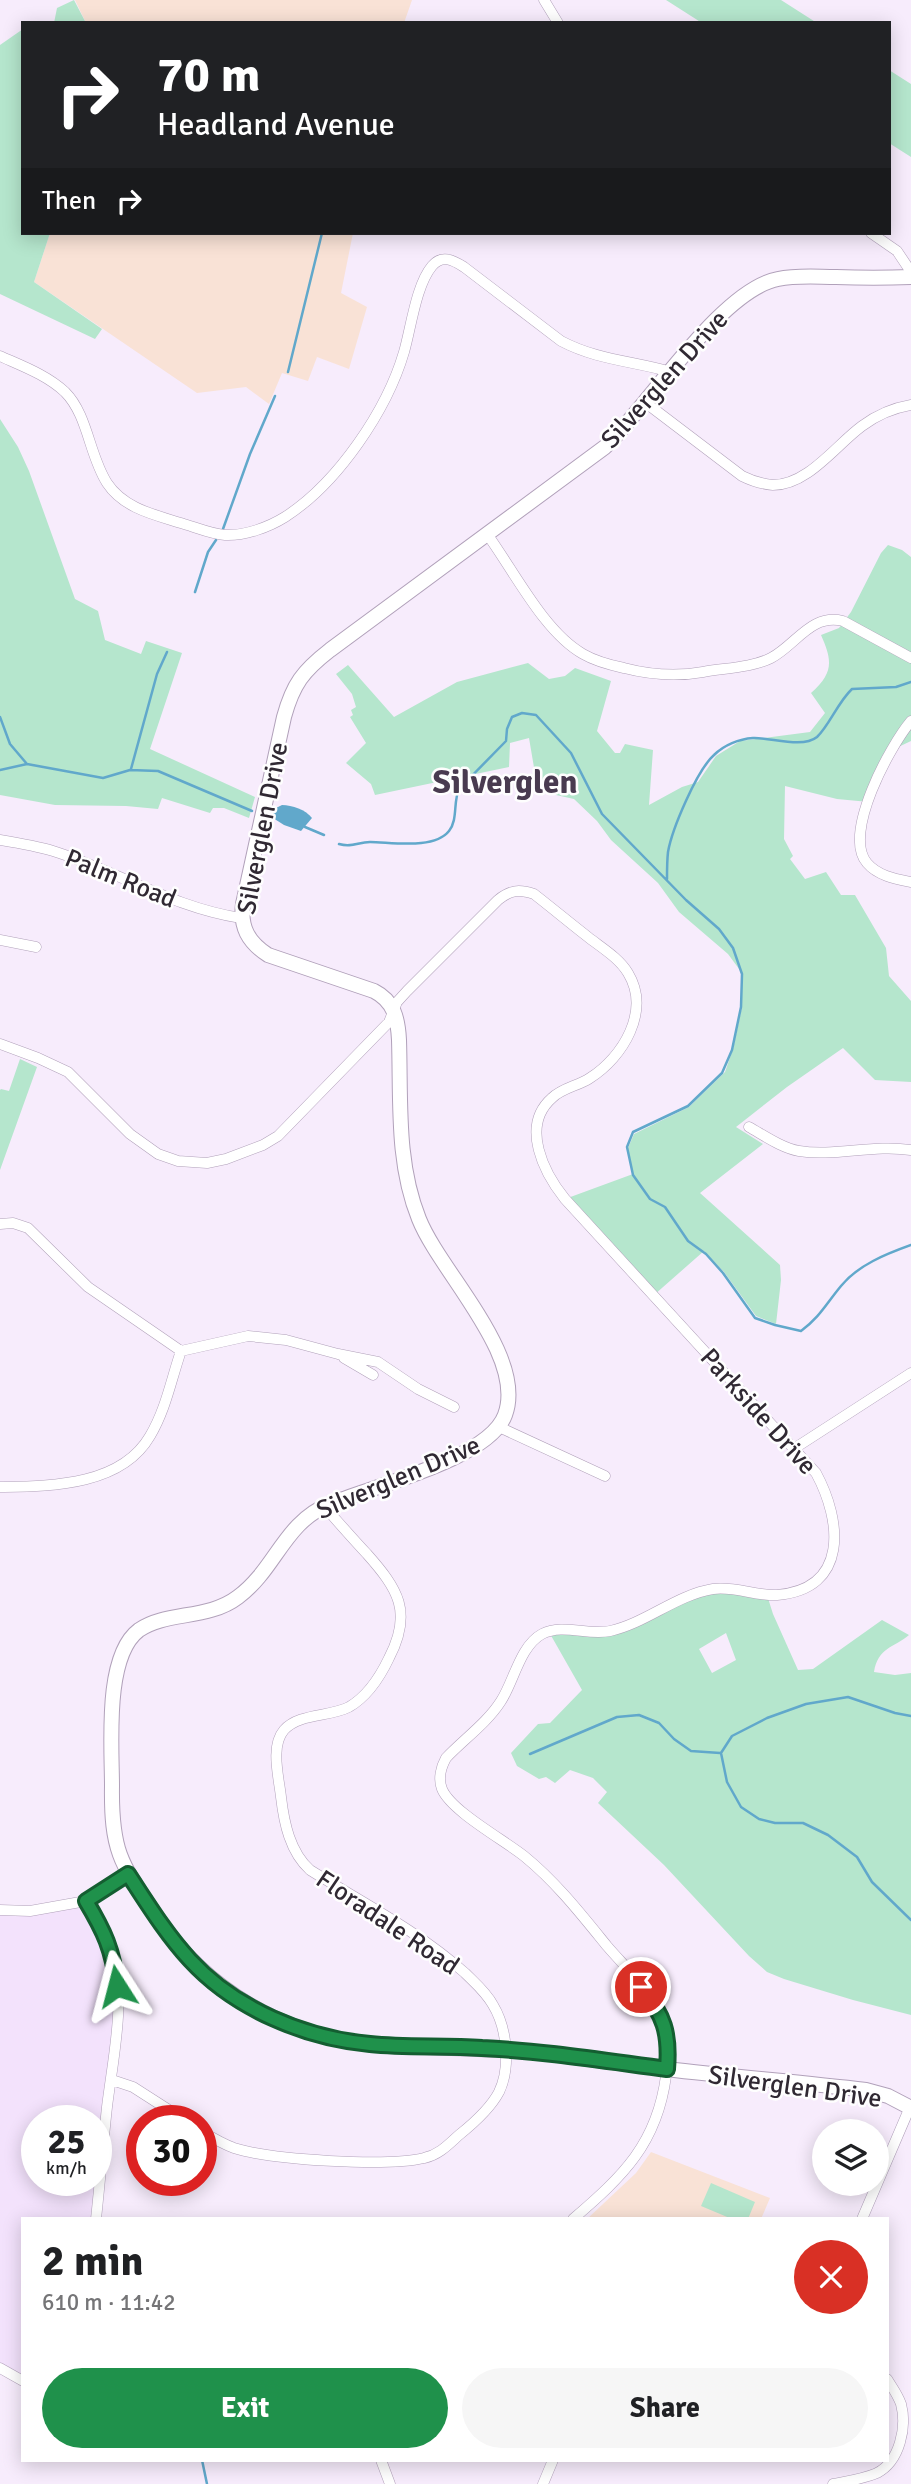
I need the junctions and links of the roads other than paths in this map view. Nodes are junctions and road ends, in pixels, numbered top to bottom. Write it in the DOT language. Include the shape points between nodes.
graph roads {
  1 [pos="544,0"];
  2 [pos="557,21"];
  3 [pos="874,235"];
  4 [pos="911,275"];
  5 [pos="0,356"];
  6 [pos="671,372"];
  7 [pos="646,403"];
  8 [pos="911,405"];
  9 [pos="487,534"];
  10 [pos="911,658"];
  11 [pos="911,721"];
  12 [pos="0,840"];
  13 [pos="911,882"];
  14 [pos="241,918"];
  15 [pos="0,940"];
  16 [pos="36,947"];
  17 [pos="395,1012"];
  18 [pos="0,1044"];
  19 [pos="749,1127"];
  20 [pos="911,1150"];
  21 [pos="3,1224"];
  22 [pos="181,1351"];
  23 [pos="338,1354"];
  24 [pos="911,1373"];
  25 [pos="373,1375"];
  26 [pos="454,1408"];
  27 [pos="499,1427"];
  28 [pos="794,1448"];
  29 [pos="605,1476"];
  30 [pos="0,1487"];
  31 [pos="324,1506"];
  32 [pos="128,1874"];
  33 [pos="86,1901"];
  34 [pos="0,1910"];
  35 [pos="506,2049"];
  36 [pos="667,2069"];
  37 [pos="112,2080"];
  38 [pos="161,2105"];
  39 [pos="910,2107"];
  40 [pos="217,2139"];
  41 [pos="96,2217"];
  42 [pos="575,2217"];
  43 [pos="863,2217"];
  44 [pos="0,2368"];
  45 [pos="21,2380"];
  46 [pos="889,2382"];
  47 [pos="383,2462"];
  48 [pos="552,2462"];
  49 [pos="390,2484"];
  50 [pos="543,2484"];
  51 [pos="833,2484"];
  1 -- 2 [label="street"];
  3 -- 4 [label="street" via="897,251"];
  4 -- 6 [label="street, Silverglen Drive" via="797,276 766,281 729,306"];
  5 -- 6 [label="street" via="40,374 66,393 100,471 117,496 146,512 227,535 285,517 325,482 356,444 396,378 422,287 430,268 440,260 464,267 561,341 603,358"];
  6 -- 7 [label="street, Silverglen Drive"];
  7 -- 8 [label="street" via="742,476 774,485 807,471 878,415"];
  7 -- 9 [label="street, Silverglen Drive" via="587,461"];
  9 -- 10 [label="street" via="558,635 586,656 608,664 663,676 756,663 818,622 834,619"];
  9 -- 14 [label="street, Silverglen Drive" via="321,657 298,680 284,717"];
  11 -- 13 [label="street" via="883,768 859,840 862,855 872,868"];
  12 -- 14 [label="street, Palm Road" via="55,852 174,901"];
  14 -- 17 [label="street, Silverglen Drive" via="248,937 268,955 374,991"];
  15 -- 16 [label="street"];
  17 -- 18 [label="street" via="278,1136 207,1163 158,1154 68,1072"];
  17 -- 27 [label="street, Silverglen Drive" via="400,1138 412,1200 428,1240 465,1293 503,1366 508,1402"];
  17 -- 28 [label="street, Parkside Drive" via="397,1002 415,983 512,891 534,894 618,961 636,995 633,1026 599,1072 557,1093 544,1107 537,1132 541,1160 565,1199"];
  19 -- 20 [label="street" via="803,1152"];
  21 -- 22 [label="street" via="20,1224 34,1233 88,1287"];
  22 -- 23 [label="street" via="258,1336"];
  22 -- 30 [label="street" via="151,1436 124,1465 62,1483"];
  23 -- 25 [label="street"];
  23 -- 26 [label="street" via="378,1362"];
  24 -- 28 [label="street"];
  27 -- 29 [label="street"];
  27 -- 31 [label="street, Silverglen Drive" via="478,1447 454,1458"];
  28 -- 36 [label="street, Parkside Drive" via="816,1473 834,1518 832,1558 818,1579 777,1595 713,1590 614,1630 559,1629 539,1635 499,1704 446,1758 440,1775 446,1797 554,1883 656,2005 667,2036"];
  31 -- 32 [label="street, Silverglen Drive" via="303,1518 253,1585 233,1601 209,1612 143,1627 126,1646 114,1689 111,1805 115,1845"];
  31 -- 35 [label="street, Floradale Road" via="390,1580 400,1604 400,1624 385,1667 361,1699 343,1710 291,1724 280,1736 277,1757 285,1824 310,1870 421,1938 478,1985 498,2014"];
  32 -- 33 [label="street"];
  32 -- 35 [label="street, Silverglen Drive" via="192,1963 268,2015 318,2035 367,2044"];
  33 -- 34 [label="street" via="30,1911"];
  33 -- 37 [label="street" via="101,1924 114,1963 117,2020"];
  35 -- 36 [label="street, Silverglen Drive"];
  35 -- 40 [label="street" via="502,2082 493,2102 444,2148 423,2159 330,2160 268,2154 235,2148"];
  36 -- 39 [label="street, Silverglen Drive" via="866,2090"];
  36 -- 42 [label="street" via="660,2110 643,2148"];
  37 -- 38 [label="street"];
  37 -- 41 [label="street"];
  39 -- 43 [label="street"];
  44 -- 45 [label="street"];
  46 -- 51 [label="street" via="904,2416 891,2461 879,2472"];
  47 -- 49 [label="street"];
  48 -- 50 [label="street"];
}
